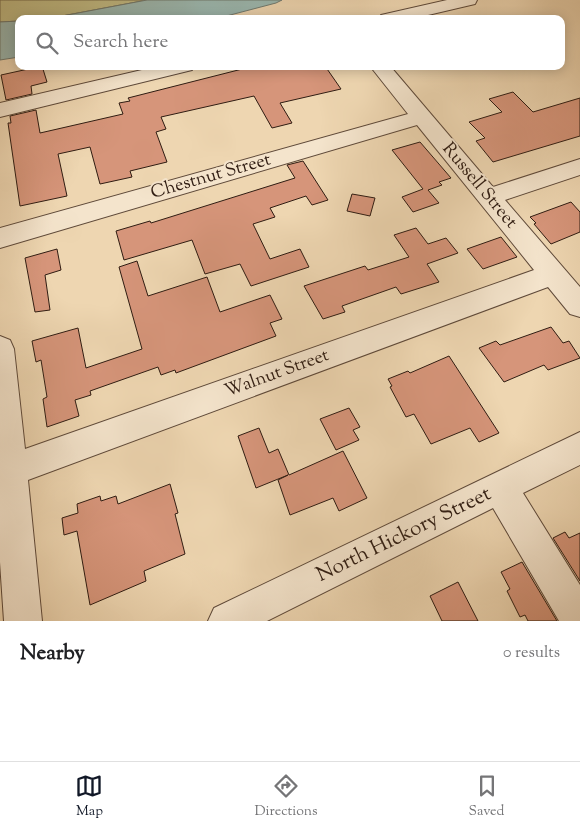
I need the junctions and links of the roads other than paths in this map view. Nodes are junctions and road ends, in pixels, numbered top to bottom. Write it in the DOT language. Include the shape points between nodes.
graph roads {
  1 [pos="469,0"];
  2 [pos="404,15"];
  3 [pos="168,70"];
  4 [pos="381,70"];
  5 [pos="0,110"];
  6 [pos="422,117"];
  7 [pos="580,167"];
  8 [pos="488,197"];
  9 [pos="0,238"];
  10 [pos="553,274"];
  11 [pos="580,306"];
  12 [pos="0,349"];
  13 [pos="580,448"];
  14 [pos="5,472"];
  15 [pos="500,488"];
  16 [pos="580,620"];
  17 [pos="23,621"];
  18 [pos="227,621"];
  1 -- 2 [label="street"];
  3 -- 5 [label="street"];
  4 -- 6 [label="street, Russell Street"];
  6 -- 8 [label="street, Russell Street"];
  6 -- 9 [label="street, Chestnut Street"];
  7 -- 8 [label="street"];
  8 -- 10 [label="street, Russell Street"];
  10 -- 11 [label="street, Russell Street"];
  10 -- 14 [label="street, Walnut Street"];
  12 -- 14 [label="street"];
  13 -- 15 [label="street, North Hickory Street"];
  14 -- 17 [label="street"];
  15 -- 16 [label="street"];
  15 -- 18 [label="street, North Hickory Street"];
}
